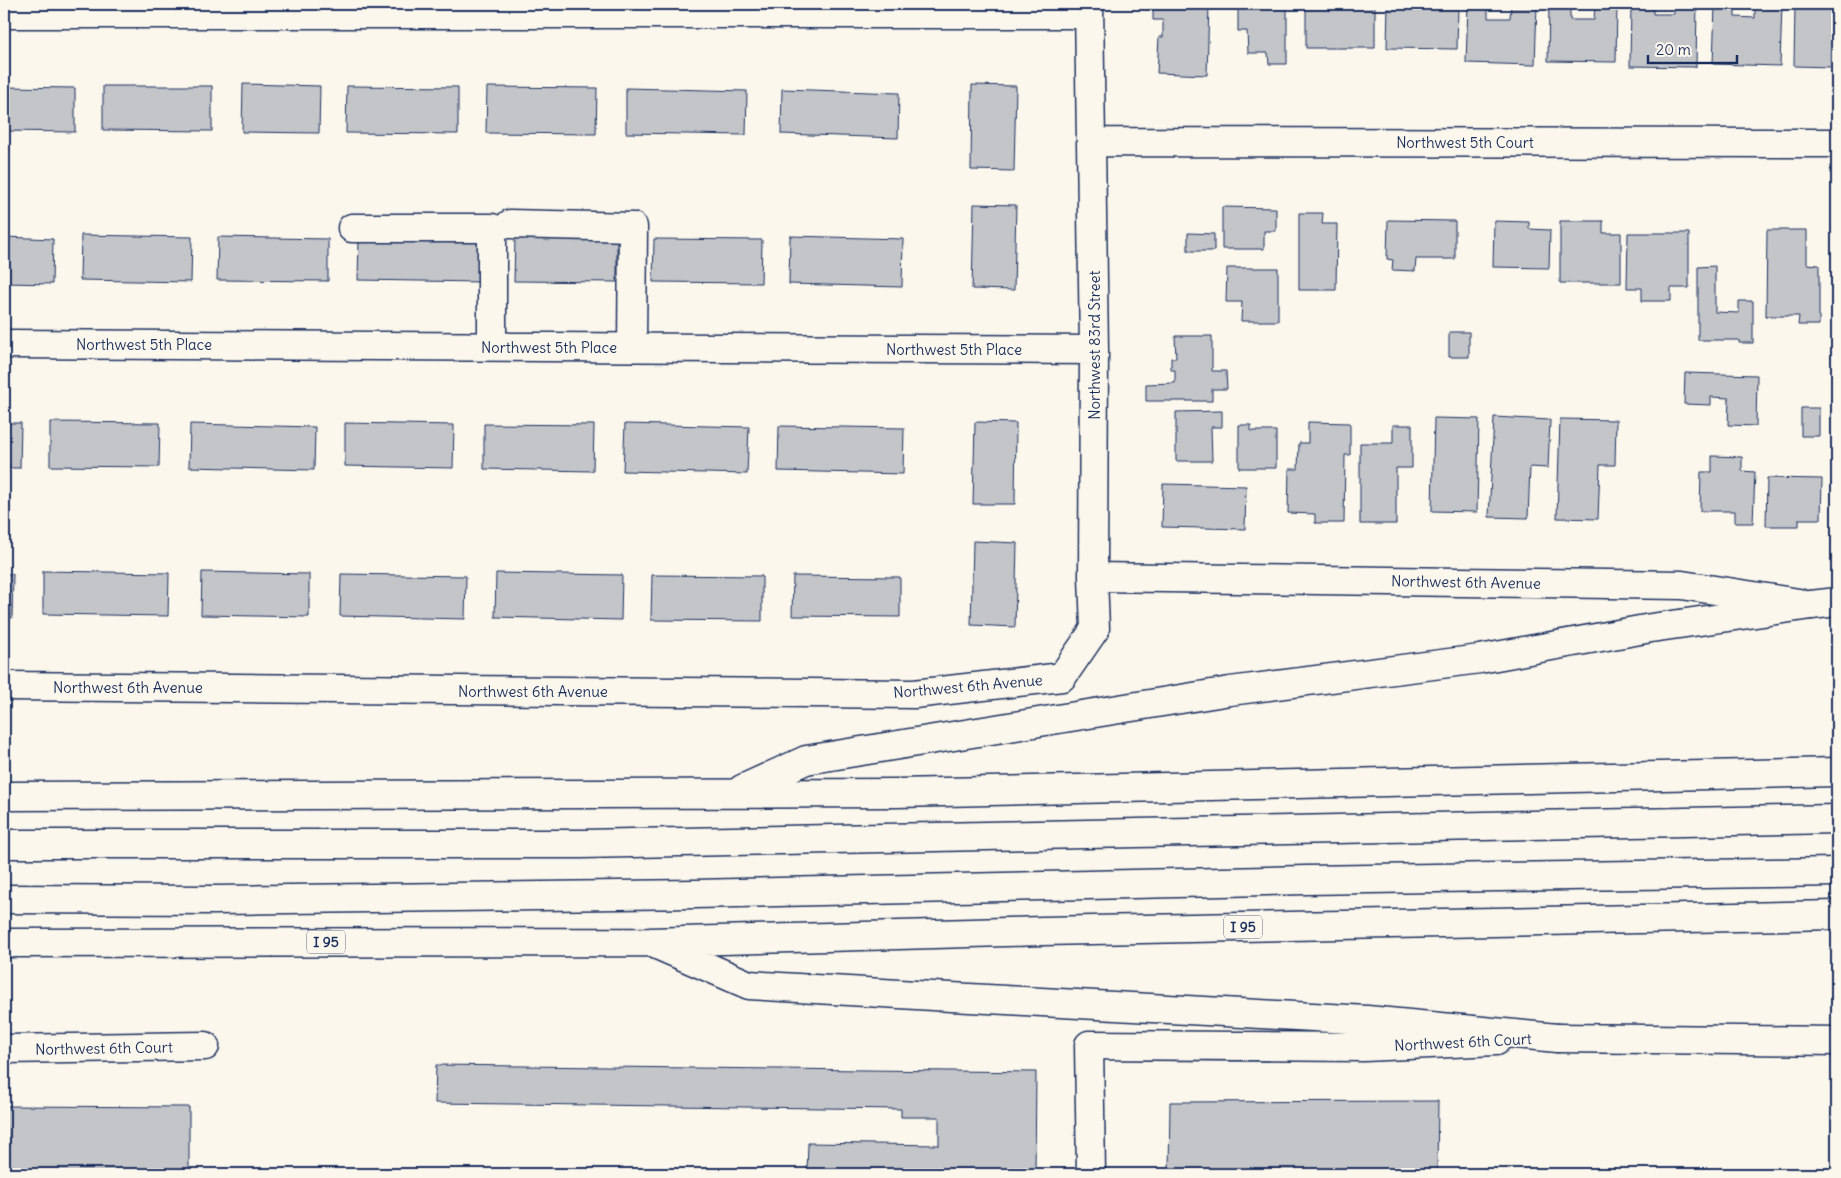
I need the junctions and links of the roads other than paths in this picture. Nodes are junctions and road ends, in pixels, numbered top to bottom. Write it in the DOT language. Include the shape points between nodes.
graph roads {
  1 [pos="1089,9"];
  2 [pos="4,14"];
  3 [pos="1092,142"];
  4 [pos="1837,143"];
  5 [pos="510,224"];
  6 [pos="352,228"];
  7 [pos="4,344"];
  8 [pos="492,346"];
  9 [pos="632,347"];
  10 [pos="1094,350"];
  11 [pos="1093,577"];
  12 [pos="1824,604"];
  13 [pos="1062,677"];
  14 [pos="4,686"];
  15 [pos="1837,772"];
  16 [pos="734,793"];
  17 [pos="4,796"];
  18 [pos="1837,820"];
  19 [pos="4,844"];
  20 [pos="1837,872"];
  21 [pos="4,899"];
  22 [pos="1837,915"];
  23 [pos="648,942"];
  24 [pos="4,943"];
  25 [pos="1557,1038"];
  26 [pos="1837,1041"];
  27 [pos="205,1046"];
  28 [pos="4,1049"];
  29 [pos="1091,1174"];
  1 -- 2 [label="main road"];
  1 -- 3 [label="main road, Northwest 83rd Street"];
  3 -- 4 [label="main road, Northwest 5th Court"];
  3 -- 10 [label="main road, Northwest 83rd Street"];
  5 -- 9 [label="main road" via="633,227"];
  6 -- 8 [label="main road" via="492,228"];
  7 -- 8 [label="main road, Northwest 5th Place"];
  8 -- 9 [label="main road, Northwest 5th Place"];
  9 -- 10 [label="main road, Northwest 5th Place"];
  10 -- 11 [label="main road, Northwest 83rd Street"];
  11 -- 12 [label="main road, Northwest 6th Avenue" via="1682,586"];
  11 -- 13 [label="main road, Northwest 83rd Street" via="1094,629"];
  12 -- 16 [label="main road" via="1660,626 1480,658 1230,691 806,760"];
  13 -- 14 [label="main road, Northwest 6th Avenue" via="914,694"];
  15 -- 16 [label="main road"];
  16 -- 17 [label="main road"];
  18 -- 19 [label="main road" via="592,844"];
  20 -- 21 [label="main road" via="695,894 214,900"];
  22 -- 23 [label="main road, I 95" via="1063,930"];
  23 -- 24 [label="main road, I 95"];
  23 -- 25 [label="main road" via="749,985 1367,1020"];
  25 -- 26 [label="main road, Northwest 6th Court"];
  25 -- 29 [label="main road, Northwest 6th Court" via="1364,1047 1089,1045"];
  27 -- 28 [label="main road, Northwest 6th Court"];
}
